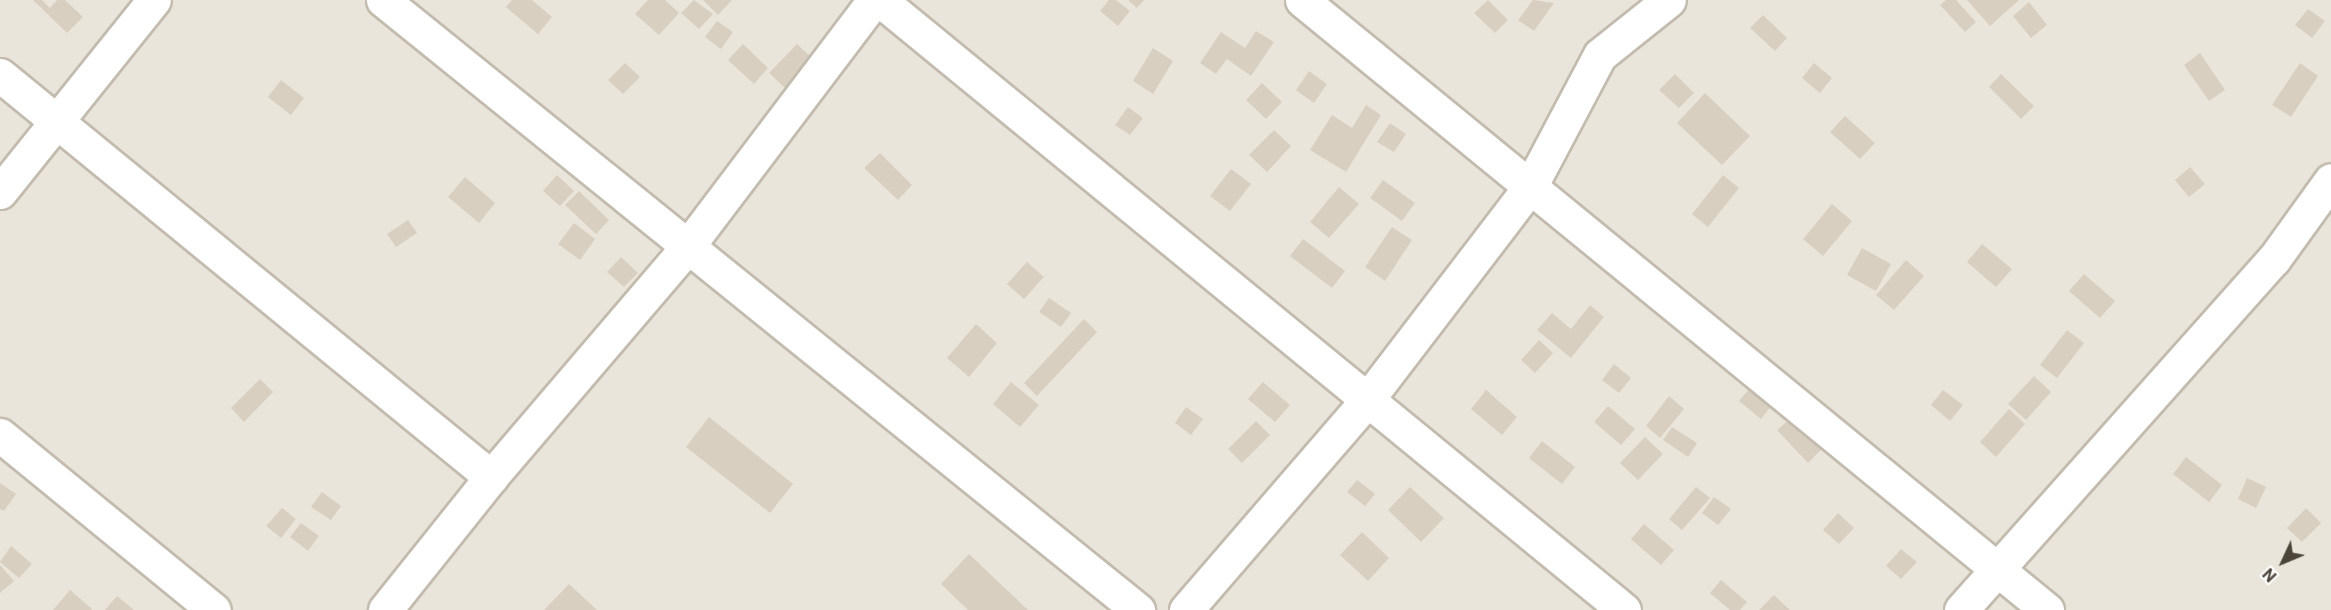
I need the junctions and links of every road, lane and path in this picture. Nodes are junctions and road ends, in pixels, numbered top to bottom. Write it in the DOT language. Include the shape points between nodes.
graph roads {
  1 [pos="154,0"];
  2 [pos="383,0"];
  3 [pos="874,0"];
  4 [pos="880,0"];
  5 [pos="1302,0"];
  6 [pos="1669,0"];
  7 [pos="0,75"];
  8 [pos="58,120"];
  9 [pos="2331,180"];
  10 [pos="1530,188"];
  11 [pos="0,192"];
  12 [pos="688,246"];
  13 [pos="1367,400"];
  14 [pos="0,435"];
  15 [pos="491,477"];
  16 [pos="1996,571"];
  17 [pos="214,610"];
  18 [pos="385,610"];
  19 [pos="1138,610"];
  20 [pos="1186,610"];
  21 [pos="1624,610"];
  22 [pos="1961,610"];
  23 [pos="2047,610"];
  1 -- 8 [label="street"];
  2 -- 12 [label="street"];
  3 -- 12 [label="street"];
  4 -- 13 [label="street"];
  5 -- 10 [label="street"];
  6 -- 10 [label="street" via="1600,55"];
  7 -- 8 [label="street"];
  8 -- 11 [label="street"];
  8 -- 15 [label="street"];
  9 -- 16 [label="street" via="2274,259"];
  10 -- 13 [label="street"];
  10 -- 16 [label="street"];
  12 -- 15 [label="street"];
  12 -- 19 [label="street"];
  13 -- 20 [label="street"];
  13 -- 21 [label="street"];
  14 -- 17 [label="street"];
  15 -- 18 [label="street"];
  16 -- 22 [label="street"];
  16 -- 23 [label="street"];
}
